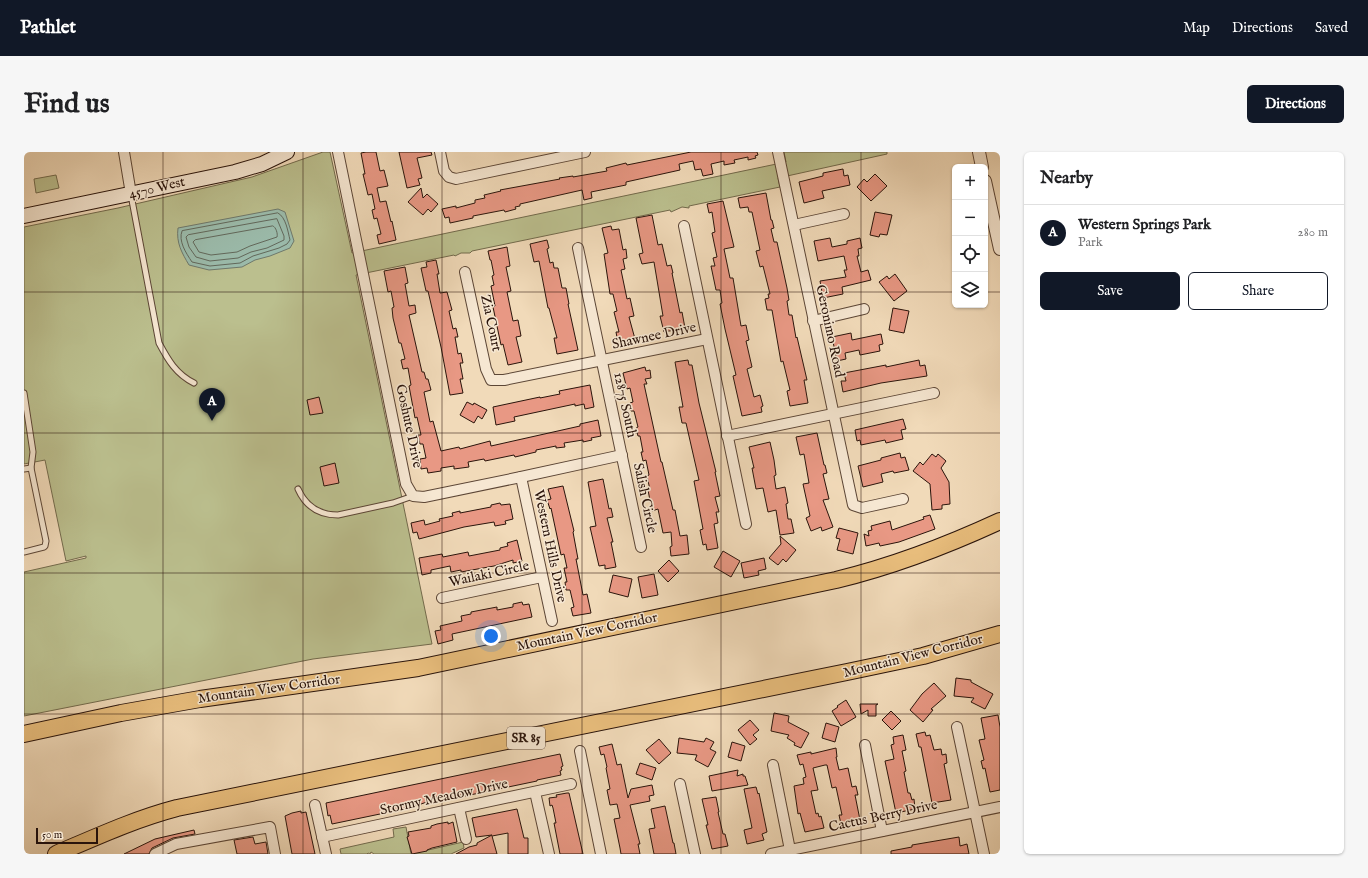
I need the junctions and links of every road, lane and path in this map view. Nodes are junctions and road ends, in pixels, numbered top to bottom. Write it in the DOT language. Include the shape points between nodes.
graph roads {
  1 [pos="124,152"];
  2 [pos="288,152"];
  3 [pos="338,152"];
  4 [pos="440,152"];
  5 [pos="585,152"];
  6 [pos="778,152"];
  7 [pos="979,152"];
  8 [pos="981,164"];
  9 [pos="131,194"];
  10 [pos="988,194"];
  11 [pos="844,214"];
  12 [pos="24,216"];
  13 [pos="794,225"];
  14 [pos="684,226"];
  15 [pos="999,242"];
  16 [pos="578,248"];
  17 [pos="465,272"];
  18 [pos="864,309"];
  19 [pos="814,320"];
  20 [pos="707,339"];
  21 [pos="602,361"];
  22 [pos="491,380"];
  23 [pos="194,383"];
  24 [pos="24,393"];
  25 [pos="934,393"];
  26 [pos="833,414"];
  27 [pos="727,436"];
  28 [pos="622,455"];
  29 [pos="31,468"];
  30 [pos="24,469"];
  31 [pos="521,477"];
  32 [pos="298,489"];
  33 [pos="413,496"];
  34 [pos="903,499"];
  35 [pos="1000,521"];
  36 [pos="746,524"];
  37 [pos="641,547"];
  38 [pos="24,552"];
  39 [pos="542,577"];
  40 [pos="442,598"];
  41 [pos="552,621"];
  42 [pos="1000,634"];
  43 [pos="957,726"];
  44 [pos="24,734"];
  45 [pos="865,745"];
  46 [pos="580,751"];
  47 [pos="773,765"];
  48 [pos="571,784"];
  49 [pos="680,784"];
  50 [pos="535,792"];
  51 [pos="315,805"];
  52 [pos="1000,806"];
  53 [pos="459,808"];
  54 [pos="974,812"];
  55 [pos="882,830"];
  56 [pos="322,837"];
  57 [pos="466,839"];
  58 [pos="790,850"];
  59 [pos="56,854"];
  60 [pos="155,854"];
  61 [pos="275,854"];
  62 [pos="326,854"];
  63 [pos="549,854"];
  64 [pos="601,854"];
  65 [pos="695,854"];
  66 [pos="771,854"];
  67 [pos="984,854"];
  1 -- 9 [label="street"];
  2 -- 9 [label="main road, 4570 West" via="262,164 235,172"];
  3 -- 33 [label="street, Goshute Drive" via="406,484"];
  4 -- 5 [label="street" via="444,171 449,178 456,179"];
  6 -- 13 [label="street, Geronimo Road"];
  7 -- 8 [label="street"];
  9 -- 12 [label="main road, 4570 West"];
  9 -- 23 [label="lane" via="159,342 170,364"];
  10 -- 15 [label="street"];
  11 -- 13 [label="street"];
  13 -- 19 [label="street, Geronimo Road"];
  14 -- 20 [label="street"];
  16 -- 21 [label="street, 12875 South"];
  17 -- 22 [label="street, Zia Court" via="486,369"];
  18 -- 19 [label="street"];
  19 -- 26 [label="street, Geronimo Road"];
  20 -- 21 [label="street, Shawnee Drive"];
  20 -- 27 [label="street, Shawnee Drive"];
  21 -- 22 [label="street, Shawnee Drive" via="504,380"];
  21 -- 28 [label="street, 12875 South"];
  24 -- 29 [label="lane" via="33,452"];
  25 -- 26 [label="street"];
  26 -- 27 [label="street"];
  26 -- 34 [label="street, Geronimo Road" via="854,505 862,508"];
  27 -- 36 [label="street, Shawnee Drive"];
  28 -- 31 [label="street"];
  28 -- 37 [label="street, Salish Circle"];
  29 -- 30 [label="lane"];
  29 -- 38 [label="lane" via="46,544 44,547"];
  31 -- 33 [label="street" via="424,497"];
  31 -- 39 [label="street, Western Hills Drive"];
  32 -- 33 [label="lane" via="310,506 331,515 393,503"];
  35 -- 44 [label="highway, Mountain View Corridor" via="918,556 836,580 418,668 200,699"];
  39 -- 40 [label="street, Wailaki Circle"];
  39 -- 41 [label="street, Western Hills Drive"];
  42 -- 59 [label="highway, Mountain View Corridor / SR 85" via="923,656 177,808 124,825"];
  43 -- 54 [label="street"];
  45 -- 55 [label="street"];
  46 -- 64 [label="street"];
  47 -- 58 [label="street"];
  48 -- 50 [label="street, Stormy Meadow Drive"];
  49 -- 65 [label="street"];
  50 -- 53 [label="street, Stormy Meadow Drive"];
  50 -- 63 [label="street"];
  51 -- 56 [label="street"];
  52 -- 54 [label="street, Cactus Berry Drive"];
  53 -- 56 [label="street, Stormy Meadow Drive"];
  53 -- 57 [label="street"];
  54 -- 55 [label="street, Cactus Berry Drive"];
  54 -- 67 [label="street"];
  55 -- 58 [label="street, Cactus Berry Drive"];
  56 -- 62 [label="street"];
  58 -- 66 [label="street, Cactus Berry Drive"];
  60 -- 61 [label="street" via="176,844 270,828"];
}
